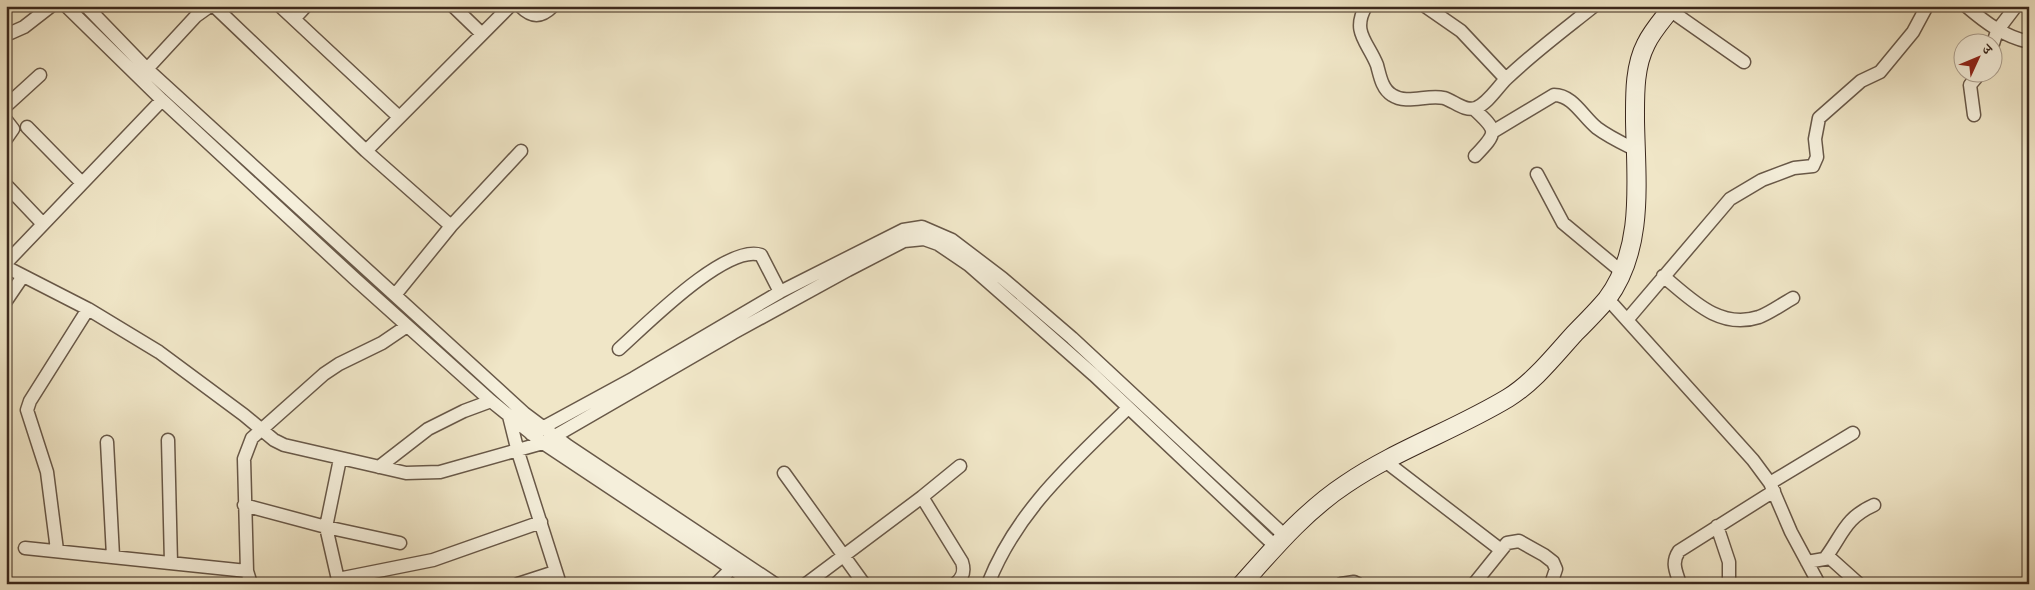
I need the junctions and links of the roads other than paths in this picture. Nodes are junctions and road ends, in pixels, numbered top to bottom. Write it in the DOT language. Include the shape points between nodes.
graph roads {
  1 [pos="51,6"];
  2 [pos="66,6"];
  3 [pos="86,6"];
  4 [pos="210,6"];
  5 [pos="214,6"];
  6 [pos="280,6"];
  7 [pos="306,6"];
  8 [pos="453,6"];
  9 [pos="510,6"];
  10 [pos="520,6"];
  11 [pos="553,6"];
  12 [pos="1366,6"];
  13 [pos="1425,6"];
  14 [pos="1594,6"];
  15 [pos="1927,6"];
  16 [pos="1966,6"];
  17 [pos="2016,6"];
  18 [pos="1669,8"];
  19 [pos="194,11"];
  20 [pos="294,19"];
  21 [pos="1997,31"];
  22 [pos="482,34"];
  23 [pos="6,35"];
  24 [pos="2029,42"];
  25 [pos="1744,62"];
  26 [pos="148,69"];
  27 [pos="40,76"];
  28 [pos="1506,79"];
  29 [pos="1973,82"];
  30 [pos="162,100"];
  31 [pos="6,106"];
  32 [pos="1474,109"];
  33 [pos="1974,115"];
  34 [pos="399,117"];
  35 [pos="6,120"];
  36 [pos="27,127"];
  37 [pos="1494,131"];
  38 [pos="6,139"];
  39 [pos="1636,150"];
  40 [pos="366,151"];
  41 [pos="521,151"];
  42 [pos="1475,156"];
  43 [pos="1537,174"];
  44 [pos="82,183"];
  45 [pos="6,185"];
  46 [pos="43,224"];
  47 [pos="451,226"];
  48 [pos="6,263"];
  49 [pos="6,267"];
  50 [pos="1622,272"];
  51 [pos="23,276"];
  52 [pos="1663,276"];
  53 [pos="780,292"];
  54 [pos="395,295"];
  55 [pos="1607,298"];
  56 [pos="1793,298"];
  57 [pos="6,301"];
  58 [pos="88,309"];
  59 [pos="1627,320"];
  60 [pos="407,326"];
  61 [pos="619,350"];
  62 [pos="491,401"];
  63 [pos="1128,408"];
  64 [pos="509,416"];
  65 [pos="542,427"];
  66 [pos="260,429"];
  67 [pos="1853,433"];
  68 [pos="531,434"];
  69 [pos="556,437"];
  70 [pos="168,440"];
  71 [pos="107,442"];
  72 [pos="543,443"];
  73 [pos="518,452"];
  74 [pos="340,459"];
  75 [pos="1385,461"];
  76 [pos="960,466"];
  77 [pos="379,468"];
  78 [pos="784,473"];
  79 [pos="1772,487"];
  80 [pos="922,497"];
  81 [pos="244,505"];
  82 [pos="1874,505"];
  83 [pos="541,522"];
  84 [pos="1717,526"];
  85 [pos="326,527"];
  86 [pos="1280,540"];
  87 [pos="400,543"];
  88 [pos="25,548"];
  89 [pos="57,550"];
  90 [pos="1501,550"];
  91 [pos="113,556"];
  92 [pos="844,556"];
  93 [pos="1826,557"];
  94 [pos="1807,562"];
  95 [pos="171,563"];
  96 [pos="732,568"];
  97 [pos="247,571"];
  98 [pos="557,578"];
  99 [pos="338,581"];
  100 [pos="251,584"];
  101 [pos="519,584"];
  102 [pos="716,584"];
  103 [pos="755,584"];
  104 [pos="775,584"];
  105 [pos="806,584"];
  106 [pos="864,584"];
  107 [pos="955,584"];
  108 [pos="988,584"];
  109 [pos="1242,584"];
  110 [pos="1341,584"];
  111 [pos="1358,584"];
  112 [pos="1474,584"];
  113 [pos="1551,584"];
  114 [pos="1680,584"];
  115 [pos="1729,584"];
  116 [pos="1819,584"];
  117 [pos="1859,584"];
  1 -- 23 [label="street" via="24,27"];
  2 -- 30 [label="street"];
  3 -- 26 [label="street"];
  4 -- 19 [label="street"];
  5 -- 40 [label="street"];
  6 -- 20 [label="street"];
  7 -- 20 [label="street"];
  8 -- 22 [label="street"];
  9 -- 22 [label="street"];
  10 -- 11 [label="street" via="536,16"];
  12 -- 32 [label="street" via="1359,21 1360,32 1372,53 1384,87 1391,95 1402,99 1444,98"];
  13 -- 28 [label="street" via="1461,31"];
  14 -- 28 [label="street"];
  15 -- 52 [label="street" via="1913,32 1880,72 1861,81 1819,118 1817,157 1813,166 1794,168 1762,180 1730,199"];
  16 -- 21 [label="street"];
  17 -- 21 [label="street"];
  18 -- 25 [label="street"];
  18 -- 39 [label="street" via="1646,44 1639,64 1635,94"];
  19 -- 26 [label="street"];
  20 -- 34 [label="street"];
  21 -- 24 [label="street"];
  22 -- 34 [label="street"];
  26 -- 54 [label="street"];
  27 -- 31 [label="street"];
  28 -- 32 [label="street"];
  29 -- 33 [label="street" via="1970,85"];
  30 -- 44 [label="street"];
  30 -- 60 [label="street"];
  32 -- 37 [label="street" via="1492,125"];
  34 -- 40 [label="street"];
  35 -- 38 [label="street" via="13,129"];
  36 -- 44 [label="street"];
  37 -- 39 [label="street" via="1554,95 1561,95 1568,98 1598,129"];
  37 -- 42 [label="street"];
  39 -- 50 [label="street" via="1636,216 1633,239"];
  40 -- 47 [label="street"];
  41 -- 47 [label="street"];
  43 -- 50 [label="street" via="1563,223"];
  44 -- 46 [label="street"];
  45 -- 46 [label="street"];
  46 -- 48 [label="street"];
  47 -- 54 [label="street"];
  49 -- 51 [label="street"];
  50 -- 55 [label="street"];
  51 -- 57 [label="street"];
  51 -- 58 [label="street"];
  52 -- 56 [label="street" via="1705,311 1723,318 1745,320"];
  52 -- 59 [label="street"];
  53 -- 61 [label="street" via="761,255 745,253 705,274"];
  53 -- 65 [label="street" via="634,378"];
  53 -- 86 [label="street" via="903,230 922,228 952,240 1072,338"];
  54 -- 65 [label="street"];
  55 -- 59 [label="street"];
  55 -- 75 [label="street" via="1545,366 1510,397"];
  58 -- 66 [label="street" via="159,352"];
  58 -- 89 [label="street" via="27,410 47,472"];
  59 -- 79 [label="street" via="1753,460"];
  60 -- 62 [label="street"];
  60 -- 66 [label="street" via="382,343 338,364"];
  62 -- 64 [label="street"];
  62 -- 77 [label="street" via="428,429"];
  63 -- 69 [label="street" via="969,265 924,238 913,239 848,270"];
  63 -- 86 [label="street"];
  63 -- 108 [label="street" via="1043,492 1008,540"];
  64 -- 68 [label="street"];
  64 -- 73 [label="street"];
  65 -- 68 [label="street"];
  65 -- 69 [label="street"];
  66 -- 74 [label="street" via="284,445"];
  66 -- 81 [label="street" via="244,459"];
  67 -- 79 [label="street"];
  68 -- 72 [label="street"];
  69 -- 72 [label="street"];
  69 -- 104 [label="street"];
  70 -- 95 [label="street"];
  71 -- 91 [label="street"];
  72 -- 73 [label="street"];
  72 -- 96 [label="street"];
  73 -- 77 [label="street" via="424,474"];
  73 -- 83 [label="street"];
  74 -- 77 [label="street"];
  74 -- 85 [label="street"];
  75 -- 86 [label="street" via="1323,500"];
  75 -- 90 [label="street"];
  76 -- 80 [label="street"];
  78 -- 92 [label="street"];
  79 -- 84 [label="street"];
  79 -- 94 [label="street"];
  80 -- 92 [label="street"];
  80 -- 107 [label="street" via="962,562 964,573"];
  81 -- 85 [label="street"];
  81 -- 97 [label="street"];
  82 -- 93 [label="street" via="1854,516"];
  83 -- 98 [label="street"];
  83 -- 99 [label="street" via="433,560"];
  84 -- 114 [label="street" via="1688,544 1674,558"];
  84 -- 115 [label="street" via="1729,562"];
  85 -- 87 [label="street"];
  85 -- 99 [label="street"];
  86 -- 109 [label="street"];
  88 -- 89 [label="street"];
  89 -- 91 [label="street"];
  90 -- 112 [label="street"];
  90 -- 113 [label="street" via="1507,543 1519,541 1544,555 1556,569"];
  91 -- 95 [label="street"];
  92 -- 105 [label="street"];
  92 -- 106 [label="street"];
  93 -- 94 [label="street"];
  93 -- 117 [label="street"];
  94 -- 116 [label="street"];
  95 -- 97 [label="street"];
  96 -- 102 [label="street"];
  96 -- 103 [label="street"];
  97 -- 100 [label="street"];
  98 -- 101 [label="street"];
  110 -- 111 [label="street"];
}
